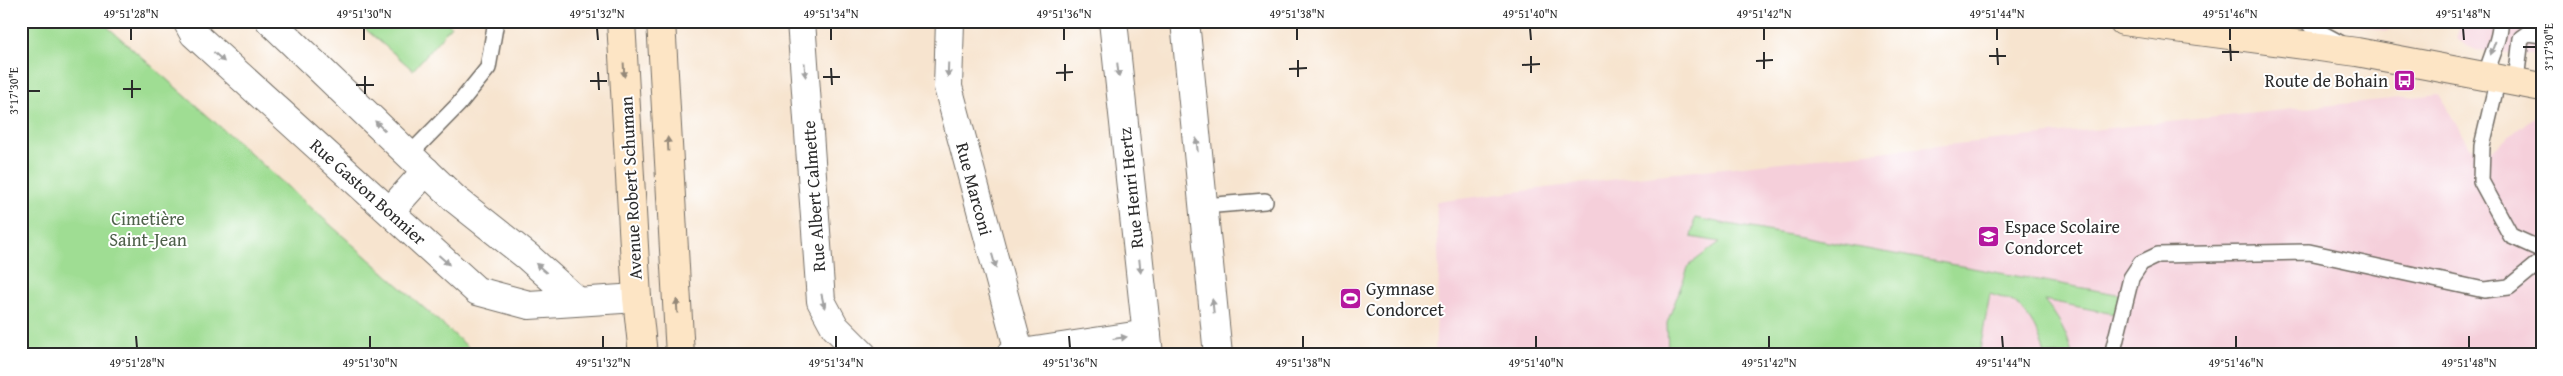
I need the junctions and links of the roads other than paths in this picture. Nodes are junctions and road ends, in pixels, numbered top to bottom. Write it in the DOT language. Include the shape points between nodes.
graph roads {
  1 [pos="187,21"];
  2 [pos="270,21"];
  3 [pos="496,21"];
  4 [pos="621,21"];
  5 [pos="662,21"];
  6 [pos="801,21"];
  7 [pos="950,21"];
  8 [pos="1113,21"];
  9 [pos="1185,21"];
  10 [pos="2122,21"];
  11 [pos="2307,21"];
  12 [pos="2536,21"];
  13 [pos="2542,22"];
  14 [pos="2503,24"];
  15 [pos="2188,25"];
  16 [pos="2542,35"];
  17 [pos="2357,52"];
  18 [pos="2510,80"];
  19 [pos="418,163"];
  20 [pos="1265,201"];
  21 [pos="1204,206"];
  22 [pos="390,211"];
  23 [pos="2542,250"];
  24 [pos="2542,260"];
  25 [pos="637,298"];
  26 [pos="578,300"];
  27 [pos="1148,344"];
  28 [pos="1017,354"];
  29 [pos="643,355"];
  30 [pos="680,355"];
  31 [pos="863,355"];
  32 [pos="1218,355"];
  33 [pos="2112,355"];
  1 -- 22 [label="street, Rue Gaston Bonnier, one-way" via="194,34"];
  19 -- 2 [label="street, one-way"];
  3 -- 19 [label="lane" via="488,68"];
  4 -- 25 [label="main road, Avenue Robert Schuman, one-way"];
  30 -- 5 [label="main road, one-way"];
  6 -- 31 [label="street, Rue Albert Calmette, one-way" via="821,301 835,327"];
  7 -- 28 [label="street, Rue Marconi, one-way" via="948,87"];
  8 -- 27 [label="street, Rue Henri Hertz, one-way"];
  21 -- 9 [label="street, one-way"];
  10 -- 15 [label="main road"];
  11 -- 17 [label="lane" via="2314,29"];
  12 -- 13 [label="lane"];
  14 -- 18 [label="lane, one-way" via="2489,60"];
  15 -- 17 [label="main road"];
  16 -- 18 [label="lane" via="2528,33 2521,38"];
  17 -- 18 [label="main road"];
  18 -- 23 [label="lane" via="2482,146 2481,181 2511,236"];
  19 -- 22 [label="street"];
  26 -- 19 [label="street, one-way" via="455,199"];
  20 -- 21 [label="lane"];
  32 -- 21 [label="street, one-way"];
  22 -- 26 [label="street, Rue Gaston Bonnier, one-way" via="477,291 529,305"];
  24 -- 33 [label="lane" via="2509,287 2484,290 2308,252 2158,255 2141,263 2131,278"];
  25 -- 26 [label="street, Rue Gaston Bonnier"];
  25 -- 29 [label="main road, Avenue Robert Schuman"];
  28 -- 27 [label="street, one-way"];
}
